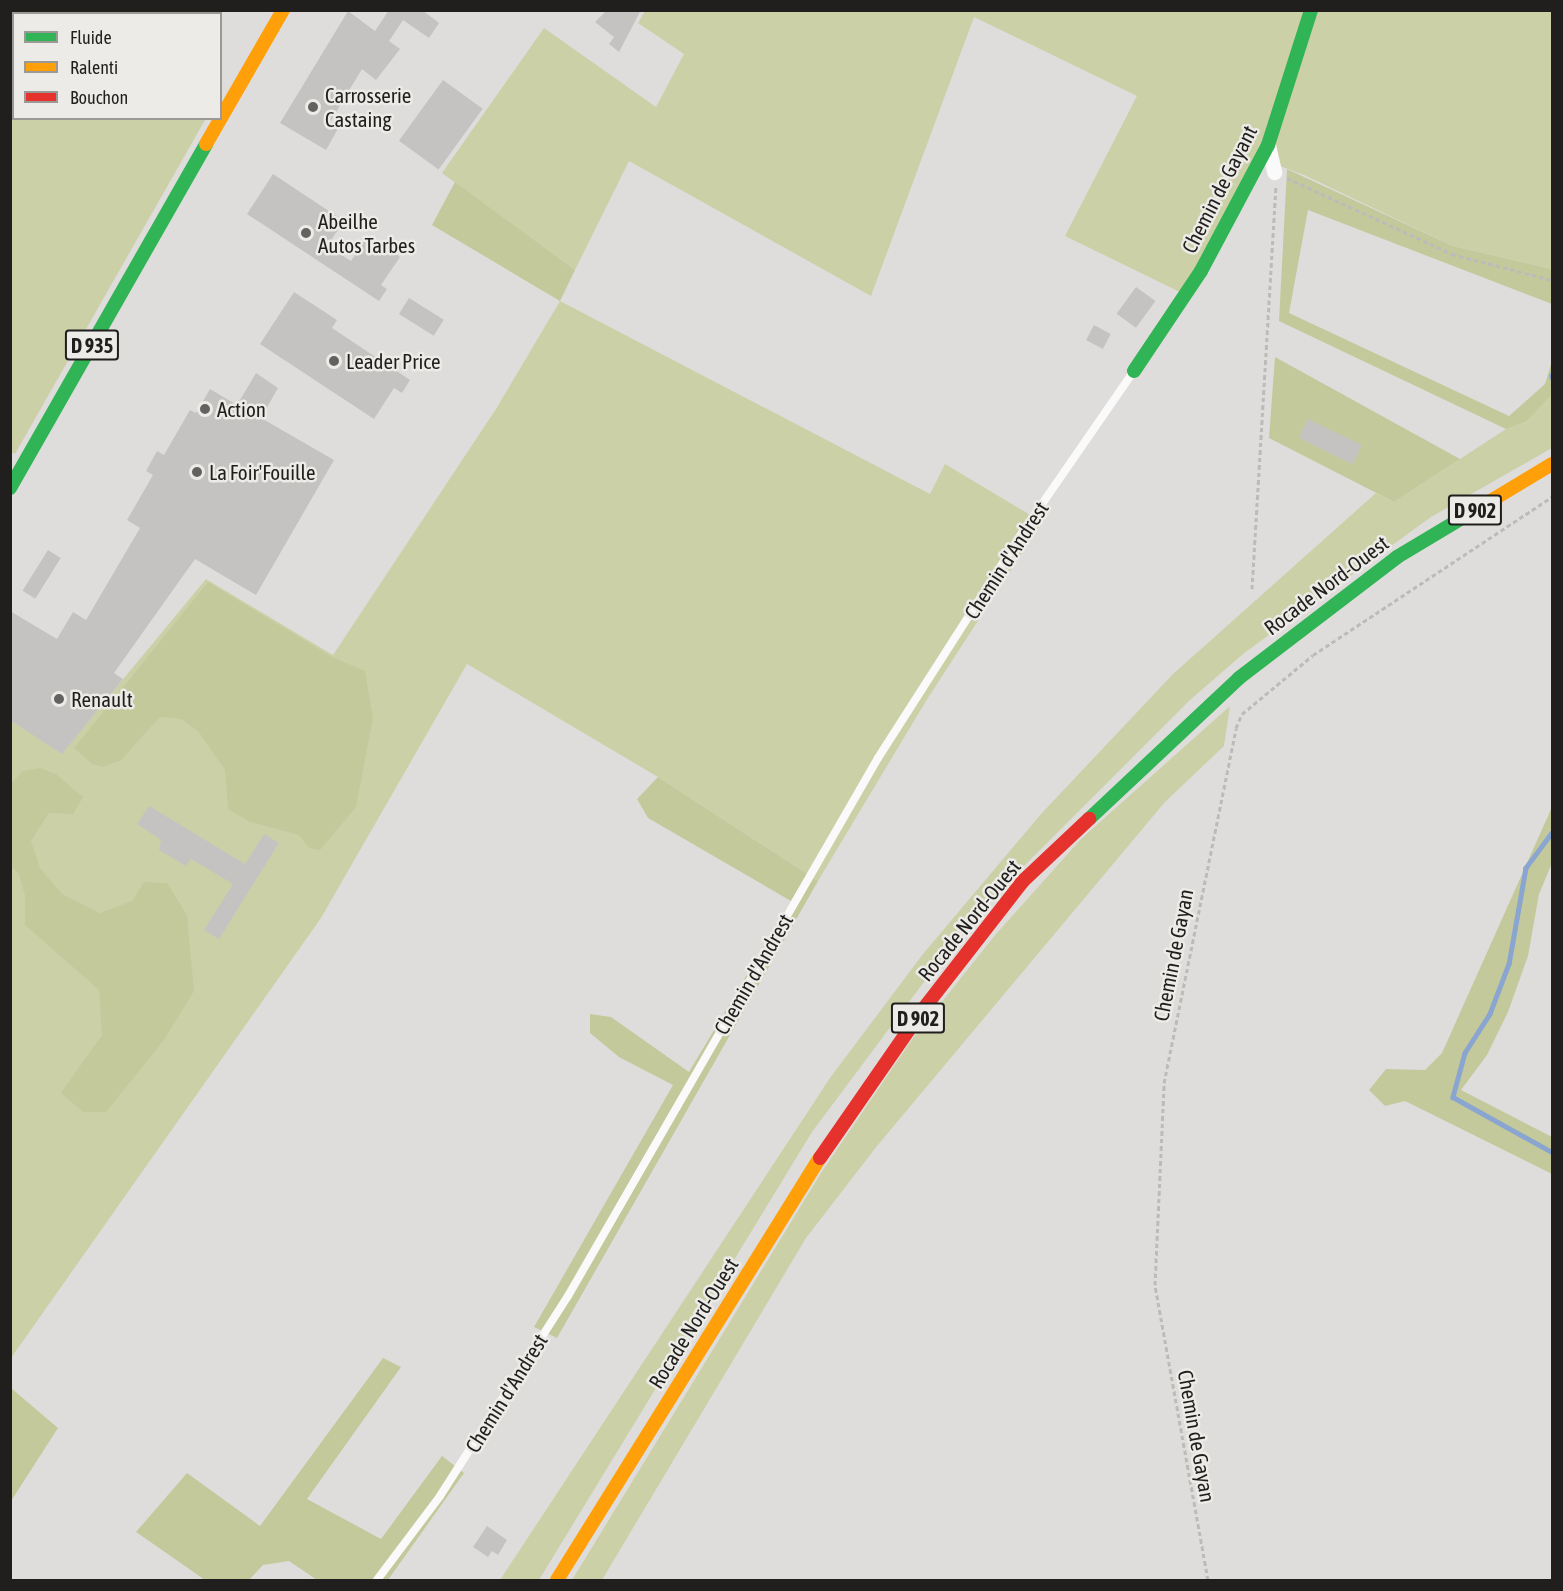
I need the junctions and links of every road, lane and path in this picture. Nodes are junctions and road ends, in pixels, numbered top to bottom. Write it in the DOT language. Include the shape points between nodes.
graph roads {
  1 [pos="283,10"];
  2 [pos="1311,10"];
  3 [pos="222,118"];
  4 [pos="221,120"];
  5 [pos="1268,145"];
  6 [pos="1274,172"];
  7 [pos="1552,280"];
  8 [pos="1134,371"];
  9 [pos="1552,464"];
  10 [pos="10,488"];
  11 [pos="1552,497"];
  12 [pos="1252,589"];
  13 [pos="377,1581"];
  14 [pos="557,1581"];
  15 [pos="1208,1581"];
  1 -- 3 [label="main road, D 935"];
  2 -- 5 [label="main road, Chemin de Gayant"];
  4 -- 10 [label="main road, D 935"];
  5 -- 6 [label="street"];
  5 -- 8 [label="main road, Chemin de Gayant" via="1201,271"];
  6 -- 7 [label="path" via="1452,254"];
  6 -- 12 [label="path" via="1278,209"];
  8 -- 13 [label="lane, Chemin d'Andrest" via="1022,533 878,758 568,1296 440,1496"];
  9 -- 14 [label="main road, Rocade Nord-Ouest / D 902" via="1397,557 1239,678 1023,881 921,1012 830,1144"];
  11 -- 15 [label="path, Chemin de Gayan" via="1313,655 1242,714 1236,728 1164,1083 1155,1285"];
}
